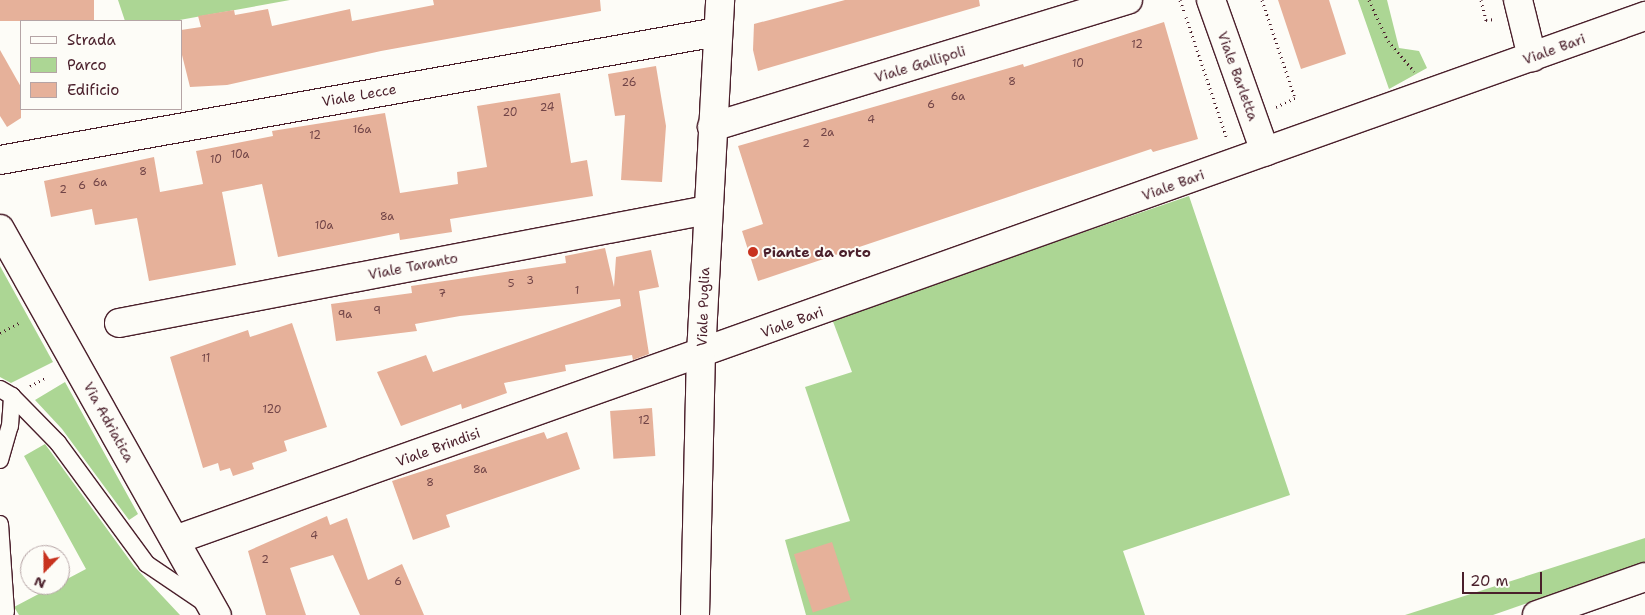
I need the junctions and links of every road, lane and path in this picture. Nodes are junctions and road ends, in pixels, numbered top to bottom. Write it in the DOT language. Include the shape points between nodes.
graph roads {
  1 [pos="720,0"];
  2 [pos="1128,0"];
  3 [pos="1180,0"];
  4 [pos="1211,0"];
  5 [pos="1262,0"];
  6 [pos="1369,0"];
  7 [pos="1481,0"];
  8 [pos="1509,9"];
  9 [pos="1645,16"];
  10 [pos="717,32"];
  11 [pos="1532,57"];
  12 [pos="1434,92"];
  13 [pos="1276,114"];
  14 [pos="712,128"];
  15 [pos="1265,152"];
  16 [pos="0,160"];
  17 [pos="1235,163"];
  18 [pos="707,210"];
  19 [pos="0,229"];
  20 [pos="120,323"];
  21 [pos="701,354"];
  22 [pos="6,393"];
  23 [pos="0,460"];
  24 [pos="0,524"];
  25 [pos="175,540"];
  26 [pos="1645,577"];
  27 [pos="6,612"];
  28 [pos="216,612"];
  29 [pos="695,615"];
  30 [pos="1537,615"];
  1 -- 10 [label="street, Viale Puglia"];
  2 -- 14 [label="street, Viale Gallipoli"];
  3 -- 17 [label="path"];
  4 -- 15 [label="street, Viale Barletta"];
  5 -- 13 [label="path" via="1295,98 1274,109"];
  6 -- 12 [label="path" via="1397,54"];
  7 -- 8 [label="path" via="1486,20"];
  8 -- 11 [label="street"];
  9 -- 11 [label="street, Viale Bari"];
  10 -- 14 [label="street, Viale Puglia"];
  10 -- 16 [label="street, Viale Lecce"];
  11 -- 12 [label="street, Viale Bari"];
  12 -- 15 [label="street, Viale Bari"];
  14 -- 18 [label="street, Viale Puglia"];
  15 -- 17 [label="street, Viale Bari"];
  17 -- 21 [label="street, Viale Bari"];
  18 -- 20 [label="street, Viale Taranto"];
  18 -- 21 [label="street, Viale Puglia"];
  19 -- 25 [label="street, Via Adriatica"];
  21 -- 25 [label="street, Viale Brindisi"];
  21 -- 29 [label="street, Viale Puglia"];
  22 -- 23 [label="lane" via="10,426"];
  22 -- 28 [label="lane" via="58,443 148,564"];
  24 -- 27 [label="lane"];
  25 -- 28 [label="street, Via Adriatica"];
  26 -- 30 [label="street"];
}
